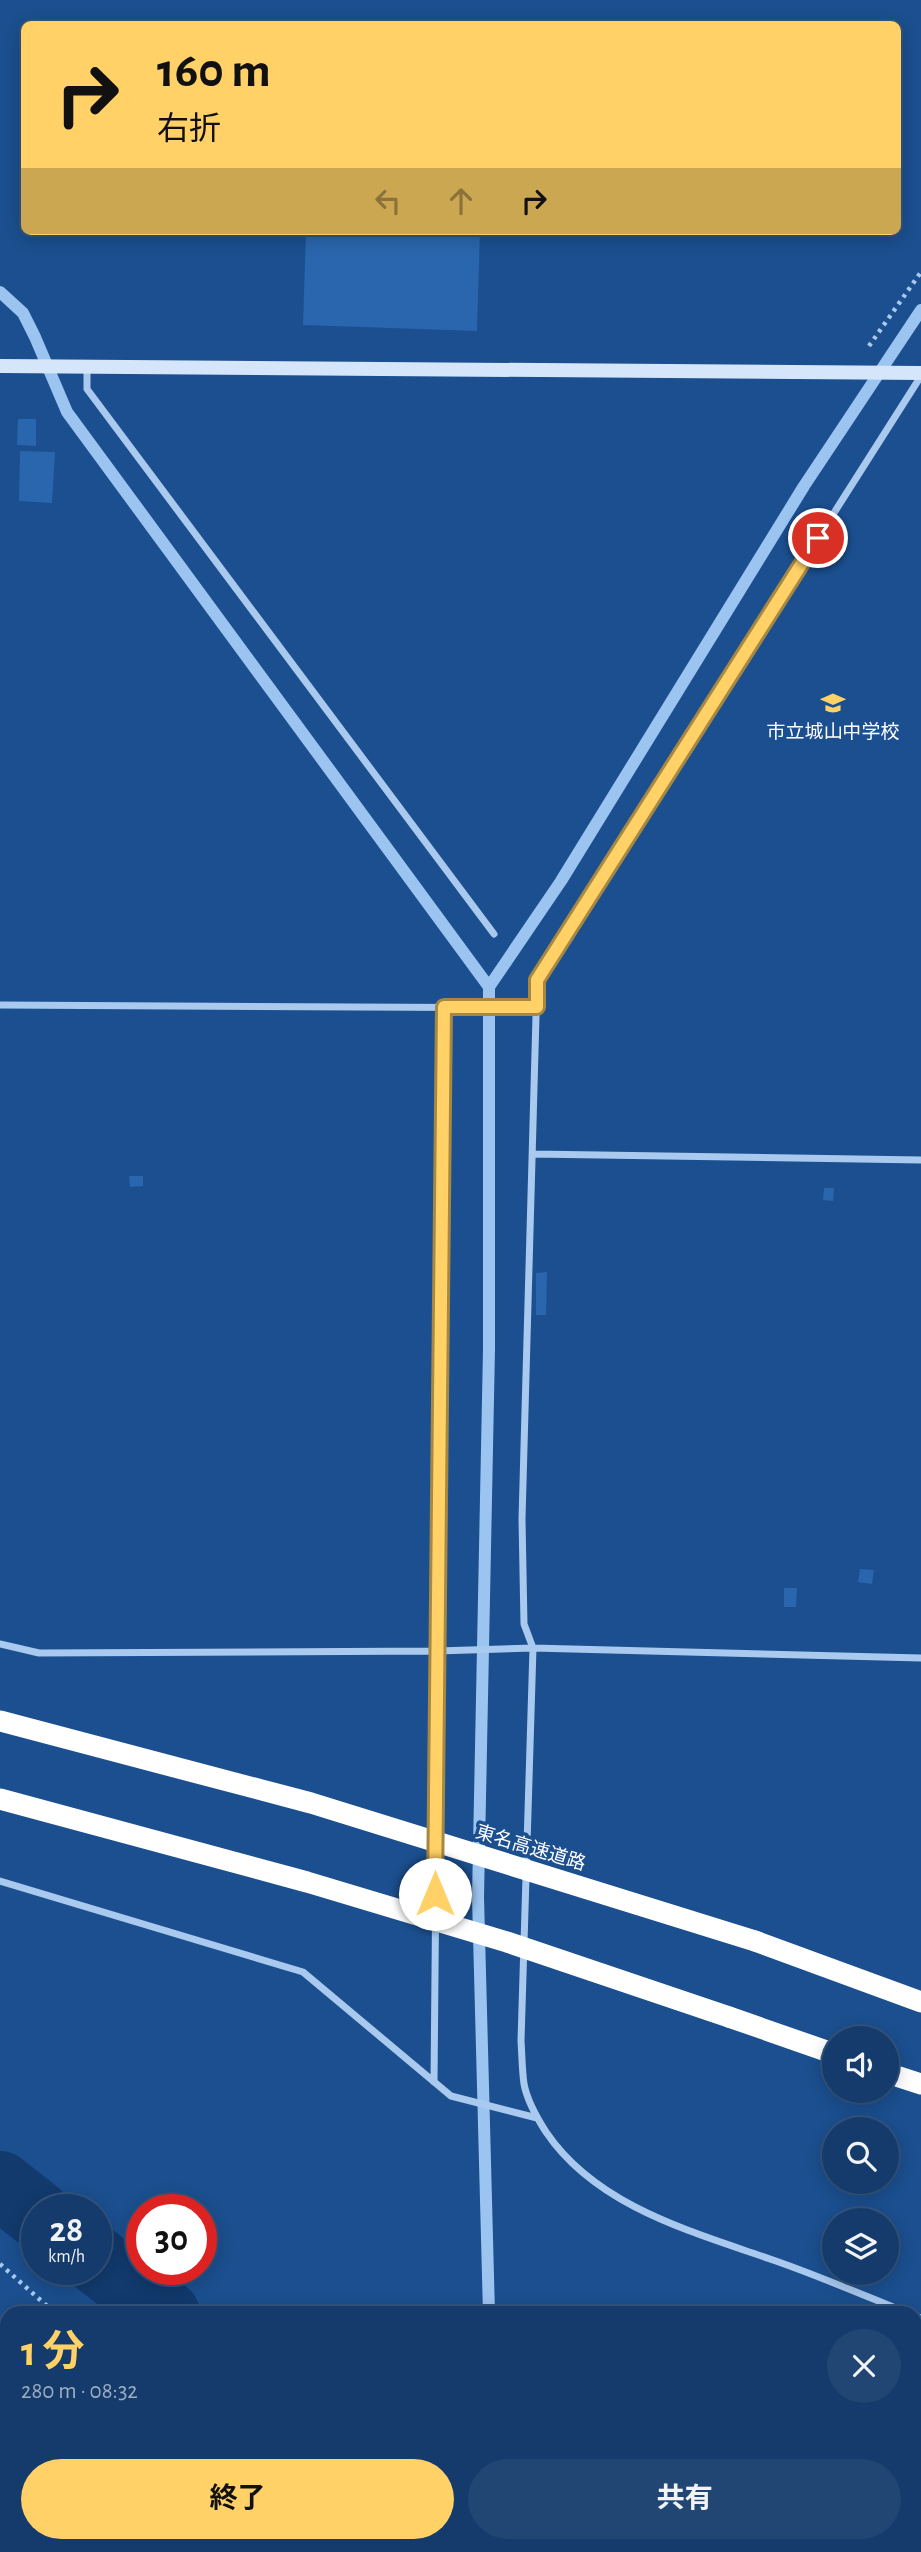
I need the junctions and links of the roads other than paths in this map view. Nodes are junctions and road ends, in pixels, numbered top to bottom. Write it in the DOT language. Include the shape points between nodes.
graph roads {
  1 [pos="0,366"];
  2 [pos="87,367"];
  3 [pos="921,374"];
  4 [pos="494,934"];
  5 [pos="0,1005"];
  6 [pos="444,1007"];
  7 [pos="537,1007"];
  8 [pos="533,1154"];
  9 [pos="921,1160"];
  10 [pos="0,1644"];
  11 [pos="533,1648"];
  12 [pos="437,1651"];
  13 [pos="921,1658"];
  14 [pos="0,1721"];
  15 [pos="0,1799"];
  16 [pos="0,1881"];
  17 [pos="921,2002"];
  18 [pos="822,2049"];
  19 [pos="899,2077"];
  20 [pos="434,2082"];
  21 [pos="921,2084"];
  22 [pos="537,2118"];
  23 [pos="890,2306"];
  1 -- 2 [label="street"];
  2 -- 3 [label="street"];
  2 -- 4 [label="street" via="86,389"];
  3 -- 7 [label="street" via="537,980"];
  5 -- 6 [label="street"];
  6 -- 7 [label="street"];
  6 -- 12 [label="street"];
  7 -- 8 [label="street"];
  8 -- 9 [label="street"];
  8 -- 11 [label="street" via="522,1532 524,1624"];
  10 -- 12 [label="street" via="39,1653"];
  11 -- 12 [label="street"];
  11 -- 13 [label="street"];
  11 -- 22 [label="street" via="521,2041 524,2086"];
  12 -- 20 [label="street"];
  14 -- 17 [label="highway, 東名高速道路, bridge" via="311,1803 755,1941"];
  15 -- 18 [label="highway, bridge" via="307,1882 506,1942"];
  16 -- 20 [label="street" via="303,1972"];
  19 -- 21 [label="highway"];
  20 -- 22 [label="street" via="451,2096"];
  22 -- 23 [label="street" via="557,2148 593,2181 631,2205"];
}
